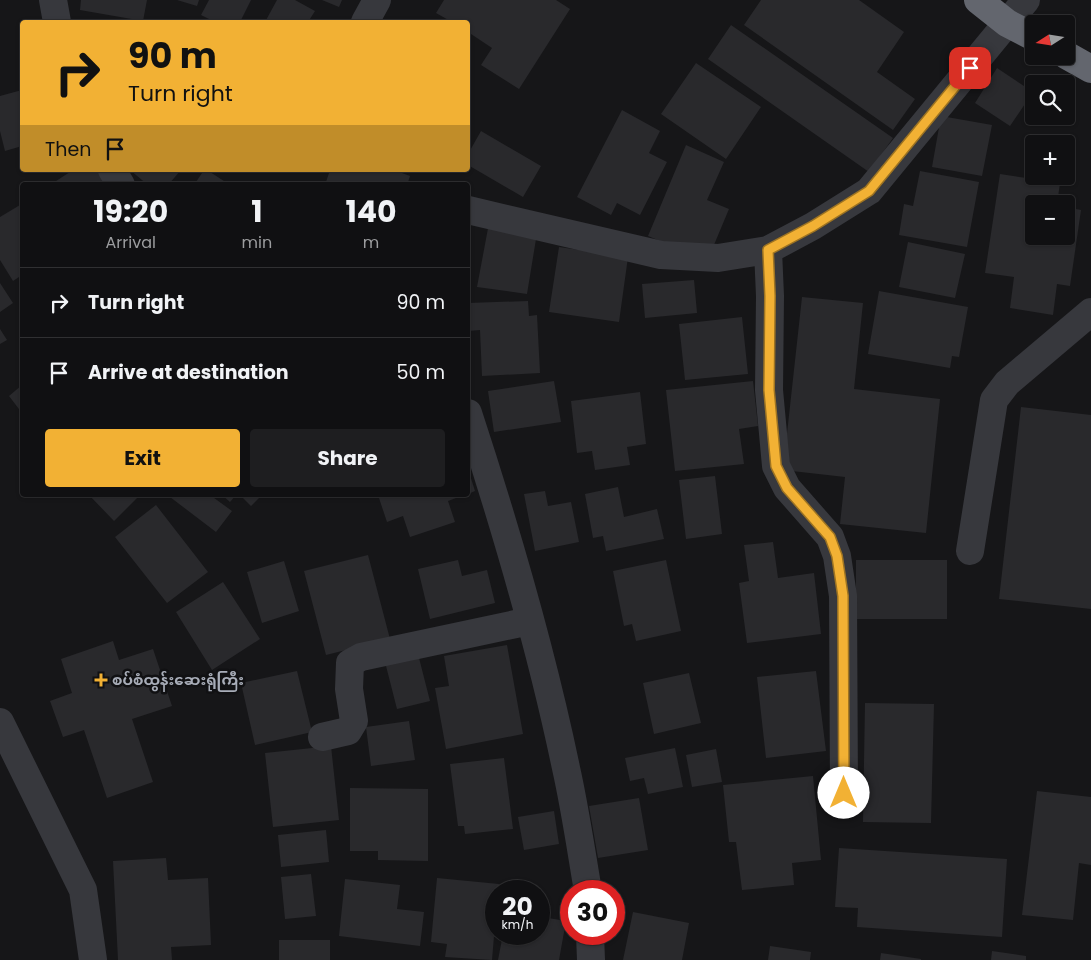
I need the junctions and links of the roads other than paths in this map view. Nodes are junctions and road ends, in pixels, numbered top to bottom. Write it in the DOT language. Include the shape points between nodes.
graph roads {
  1 [pos="54,0"];
  2 [pos="376,0"];
  3 [pos="978,0"];
  4 [pos="1026,0"];
  5 [pos="57,20"];
  6 [pos="365,20"];
  7 [pos="1007,23"];
  8 [pos="1025,32"];
  9 [pos="1075,60"];
  10 [pos="1091,69"];
  11 [pos="470,210"];
  12 [pos="768,250"];
  13 [pos="1091,312"];
  14 [pos="470,418"];
  15 [pos="970,551"];
  16 [pos="530,621"];
  17 [pos="0,722"];
  18 [pos="322,737"];
  19 [pos="844,793"];
  20 [pos="586,880"];
  21 [pos="590,945"];
  22 [pos="93,960"];
  23 [pos="591,960"];
  1 -- 5 [label="street"];
  2 -- 6 [label="street"];
  3 -- 7 [label="highway"];
  4 -- 7 [label="street"];
  7 -- 8 [label="highway"];
  7 -- 12 [label="street" via="869,191"];
  9 -- 10 [label="highway"];
  11 -- 12 [label="street" via="661,255 718,258"];
  12 -- 19 [label="street" via="769,390 776,466 787,488 830,537 837,556 843,596"];
  13 -- 15 [label="street" via="1007,383 994,400"];
  14 -- 16 [label="street"];
  16 -- 18 [label="street" via="360,657 350,663 354,721 348,731"];
  16 -- 20 [label="street" via="566,768"];
  17 -- 22 [label="street" via="83,890"];
  21 -- 23 [label="street"];
}
